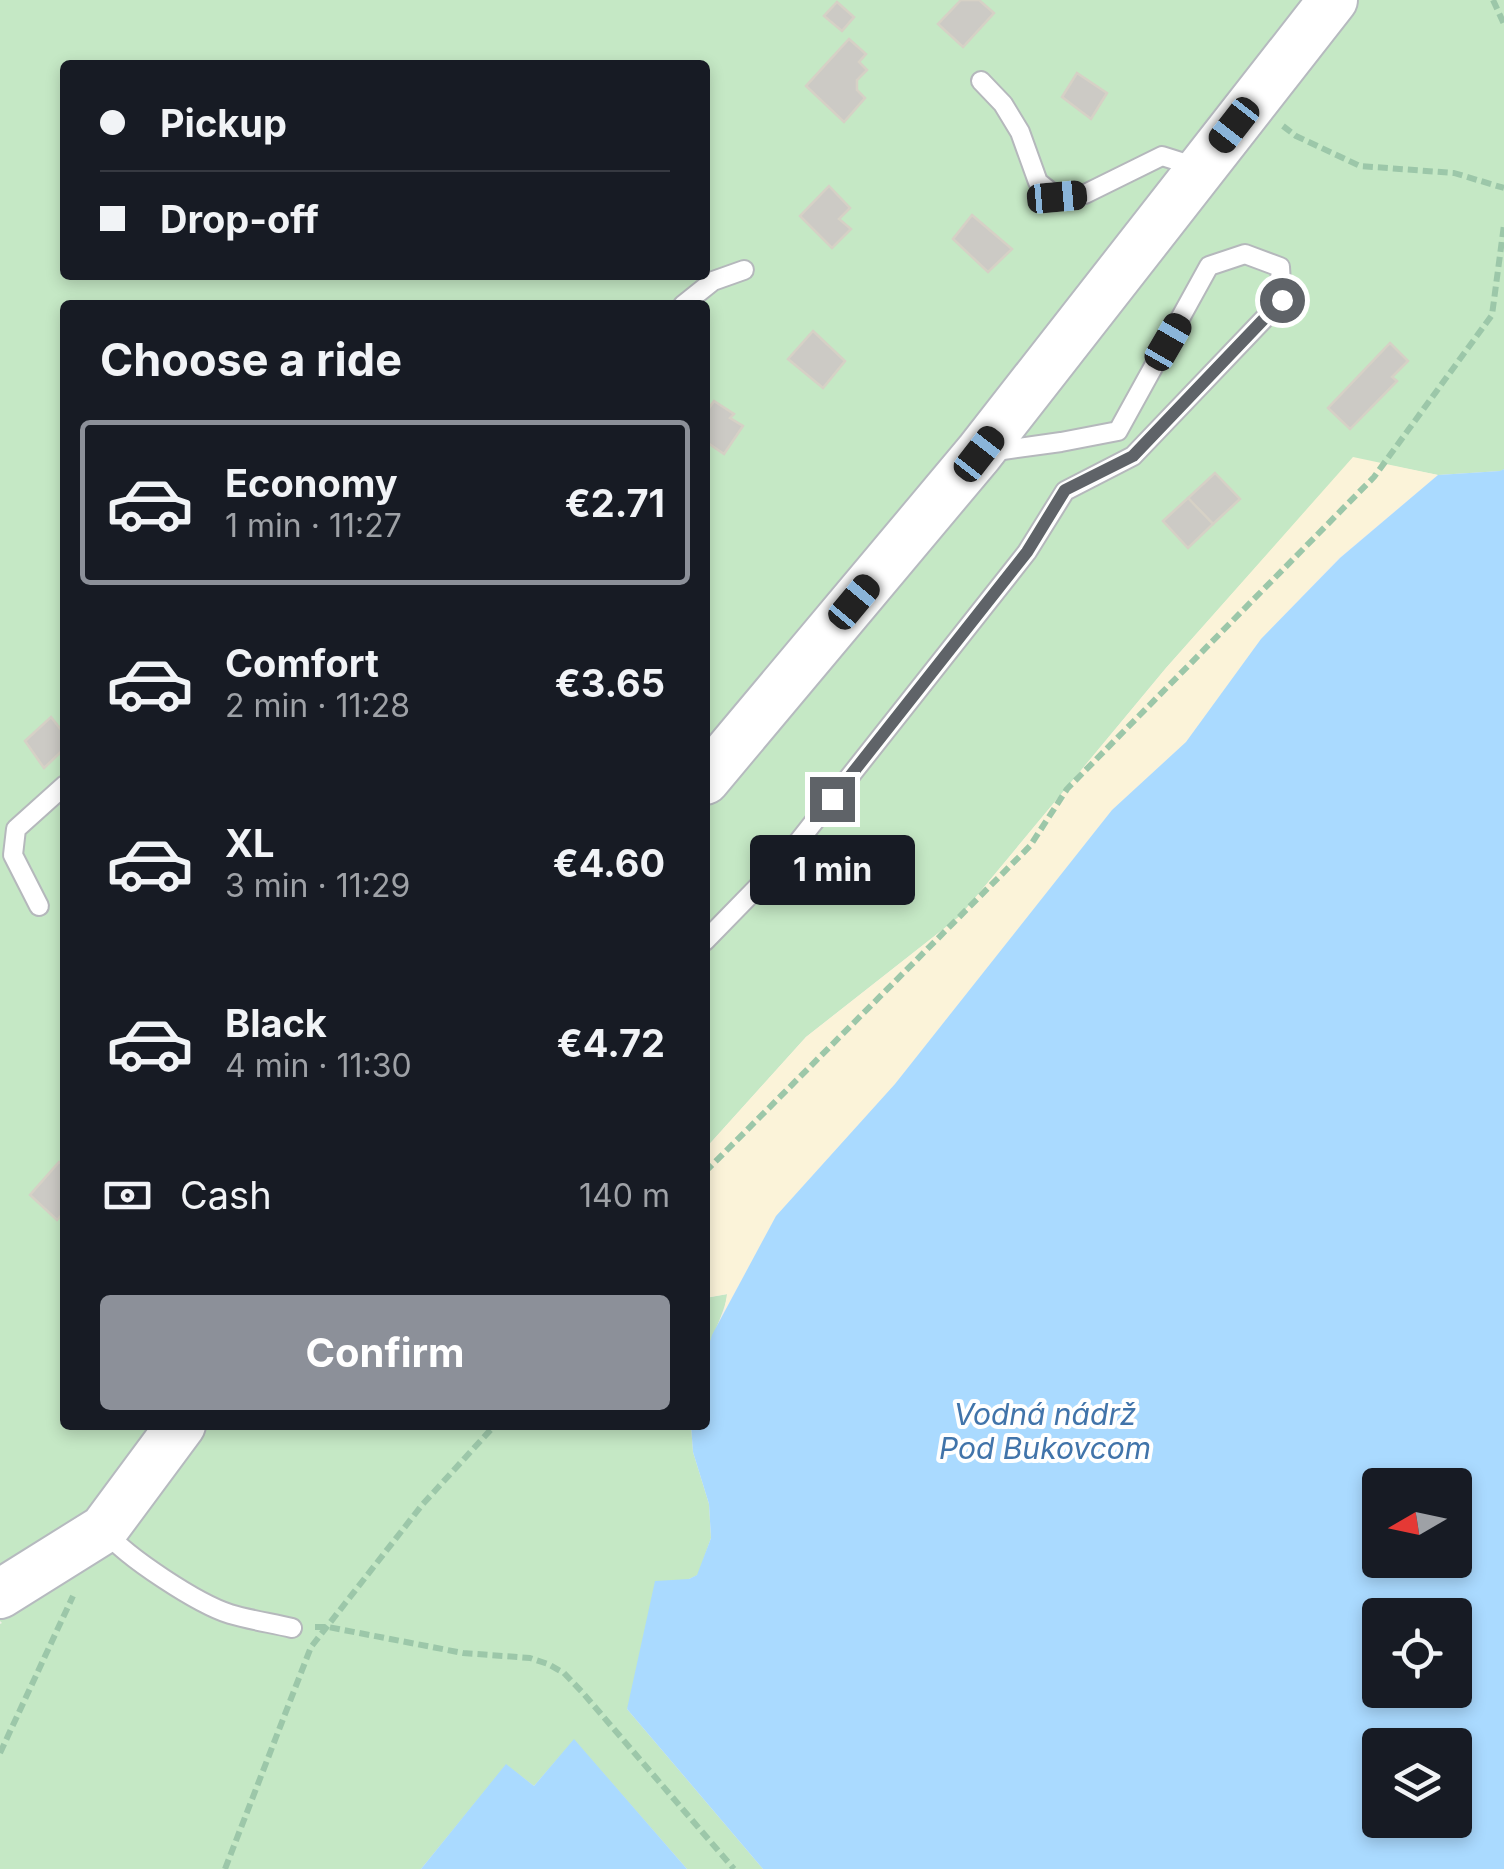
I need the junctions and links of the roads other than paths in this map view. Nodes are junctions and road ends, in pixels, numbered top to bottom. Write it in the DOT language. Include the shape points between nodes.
graph roads {
  1 [pos="1332,0"];
  2 [pos="981,80"];
  3 [pos="1201,168"];
  4 [pos="744,270"];
  5 [pos="689,300"];
  6 [pos="979,454"];
  7 [pos="710,774"];
  8 [pos="60,790"];
  9 [pos="16,829"];
  10 [pos="0,844"];
  11 [pos="38,906"];
  12 [pos="710,936"];
  13 [pos="177,1430"];
  14 [pos="104,1529"];
  15 [pos="0,1594"];
  16 [pos="292,1628"];
  1 -- 3 [label="street"];
  2 -- 3 [label="lane" via="1020,132 1038,182 1057,197 1085,194 1162,156"];
  3 -- 6 [label="street"];
  4 -- 5 [label="lane" via="712,281"];
  6 -- 7 [label="street"];
  6 -- 12 [label="lane" via="1118,431 1209,266 1245,254 1280,267 1282,300 1133,456 1065,490 1027,552 783,861"];
  8 -- 9 [label="lane"];
  9 -- 10 [label="lane"];
  9 -- 11 [label="lane" via="13,855"];
  13 -- 14 [label="street"];
  14 -- 15 [label="street"];
  14 -- 16 [label="lane" via="169,1582 227,1613"];
}
